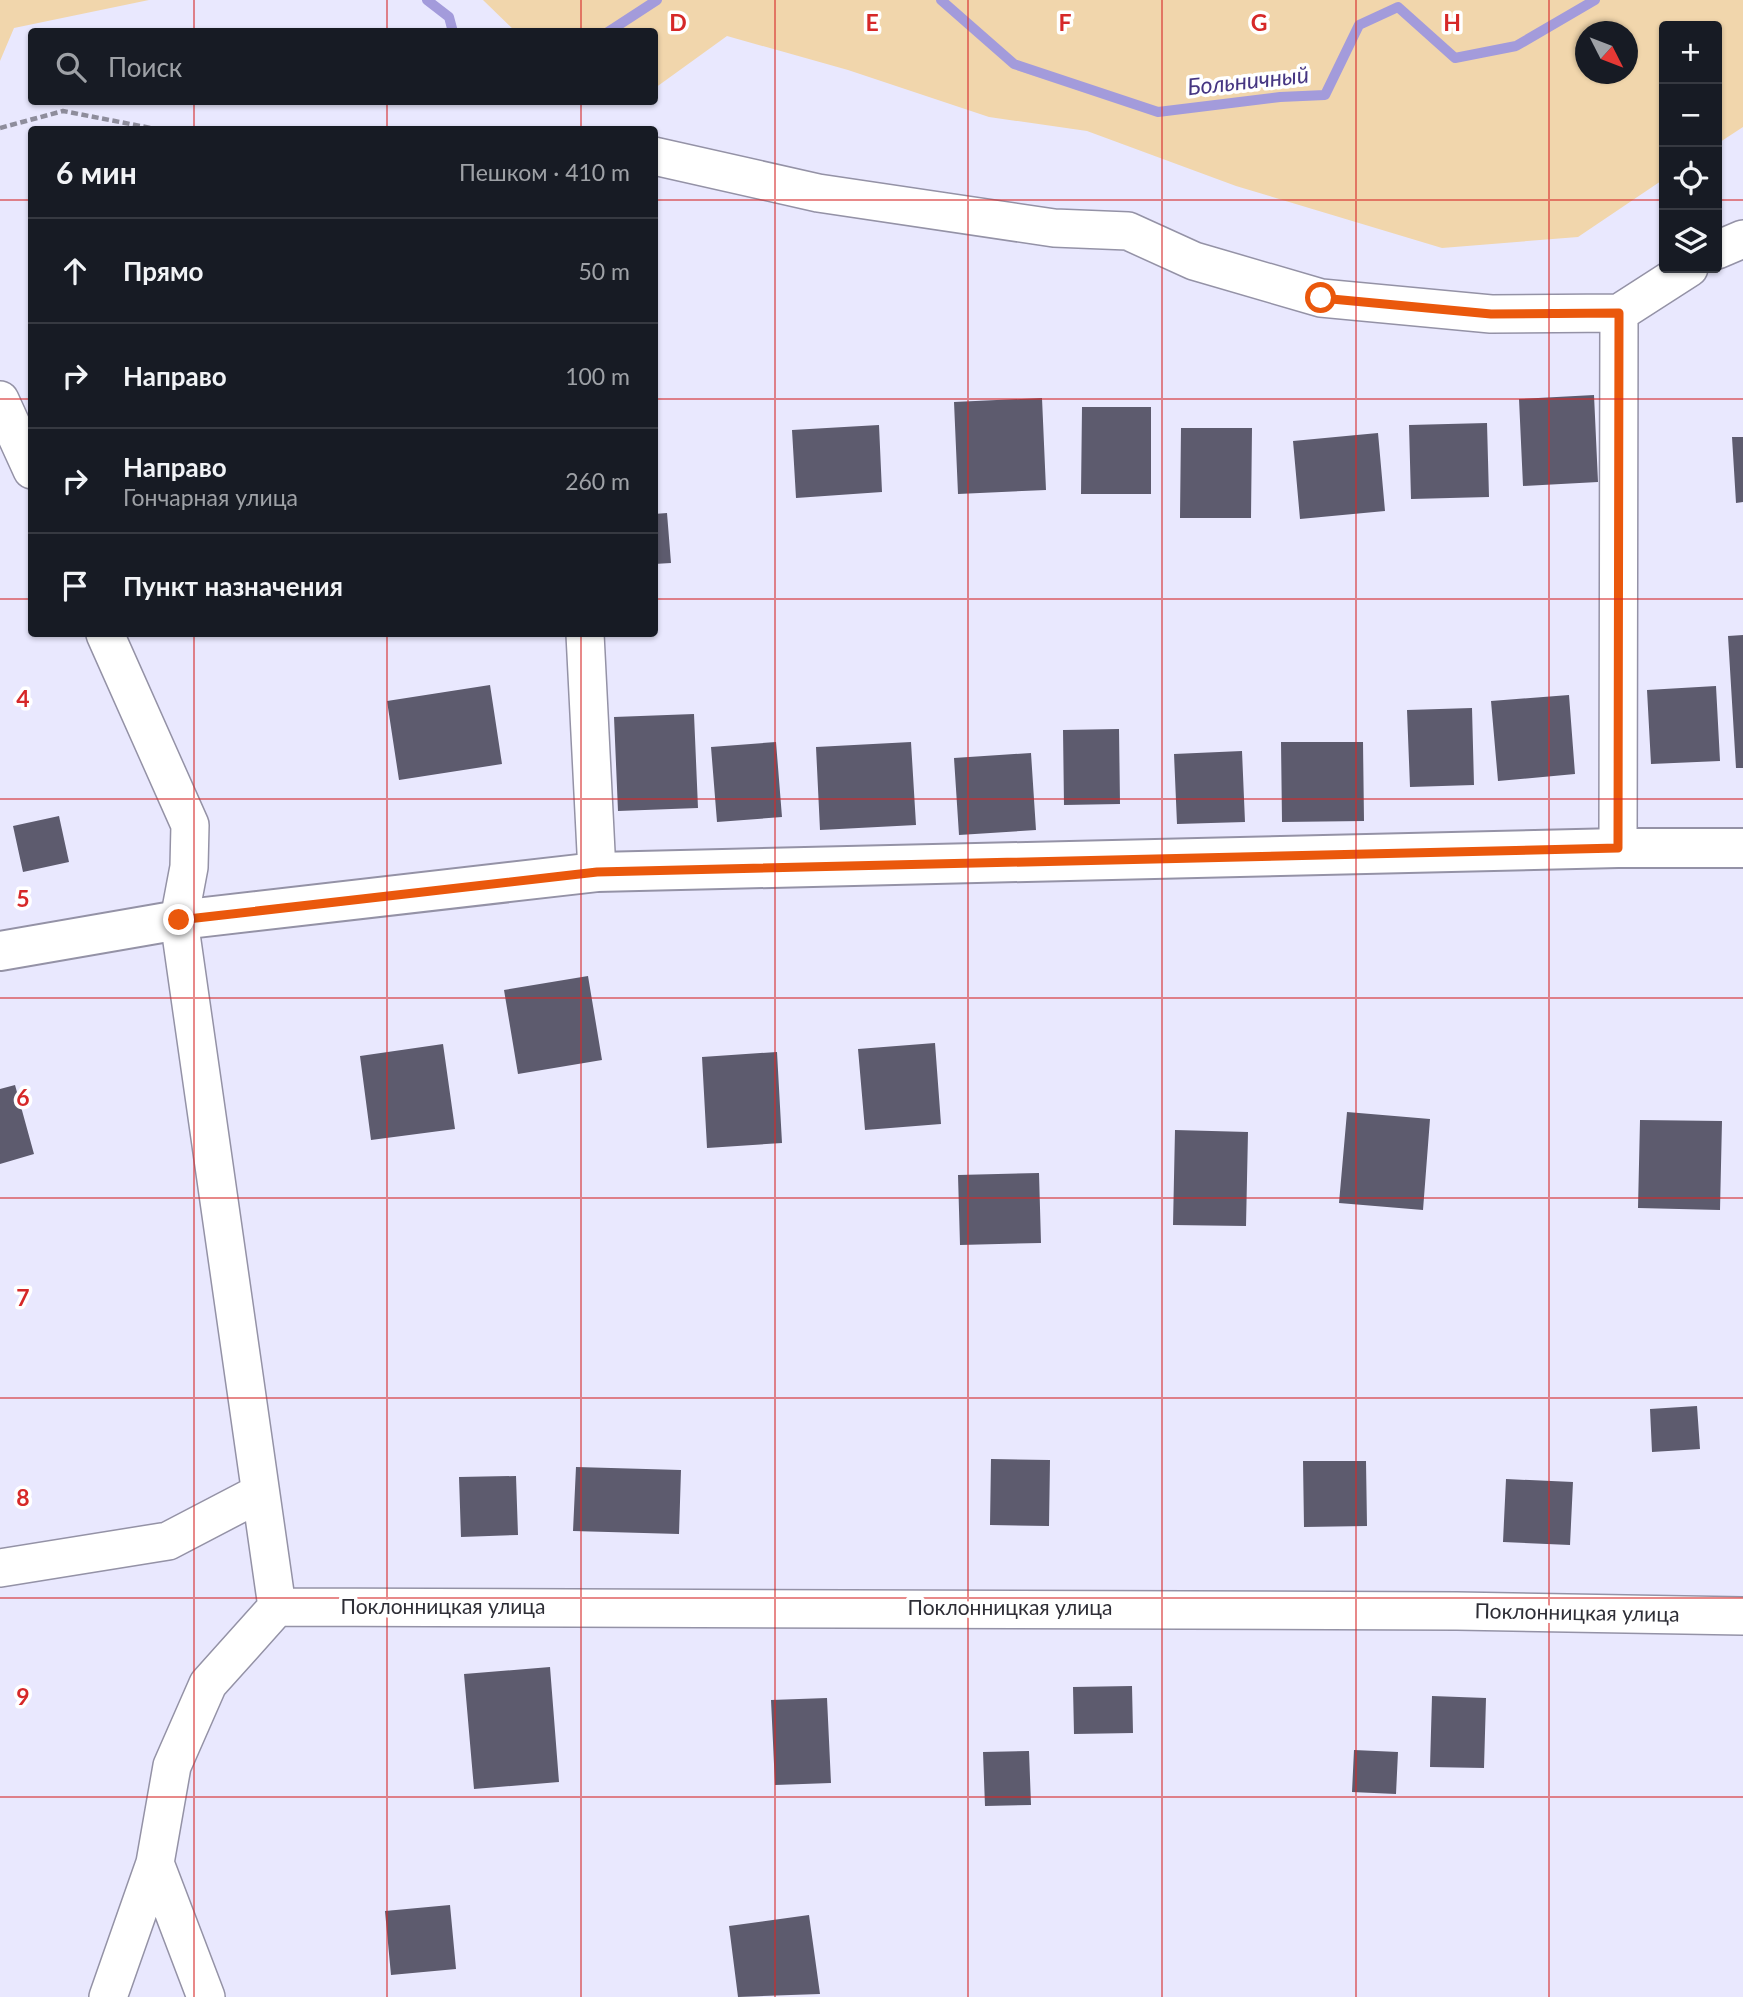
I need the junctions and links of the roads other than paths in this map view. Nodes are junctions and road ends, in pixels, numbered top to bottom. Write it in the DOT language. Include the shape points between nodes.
graph roads {
  1 [pos="658,157"];
  2 [pos="1743,239"];
  3 [pos="1722,248"];
  4 [pos="1681,273"];
  5 [pos="1619,313"];
  6 [pos="0,400"];
  7 [pos="28,461"];
  8 [pos="106,637"];
  9 [pos="585,637"];
  10 [pos="1618,848"];
  11 [pos="1743,848"];
  12 [pos="597,872"];
  13 [pos="179,920"];
  14 [pos="0,951"];
  15 [pos="260,1493"];
  16 [pos="0,1568"];
  17 [pos="277,1607"];
  18 [pos="1743,1616"];
  19 [pos="155,1863"];
  20 [pos="108,1997"];
  21 [pos="206,1997"];
  1 -- 5 [label="street" via="818,193 1054,228 1128,231 1194,261 1321,298 1491,314"];
  2 -- 3 [label="street"];
  4 -- 5 [label="street"];
  5 -- 10 [label="street"];
  6 -- 7 [label="street"];
  8 -- 13 [label="street" via="190,825 189,867"];
  9 -- 12 [label="street"];
  10 -- 11 [label="street"];
  10 -- 12 [label="street"];
  12 -- 13 [label="street"];
  13 -- 14 [label="street"];
  13 -- 15 [label="street"];
  15 -- 16 [label="street" via="168,1541"];
  15 -- 17 [label="street"];
  17 -- 18 [label="street, Поклонницкая улица" via="1360,1610"];
  17 -- 19 [label="street" via="208,1684 172,1766"];
  19 -- 20 [label="street"];
  19 -- 21 [label="street"];
}
